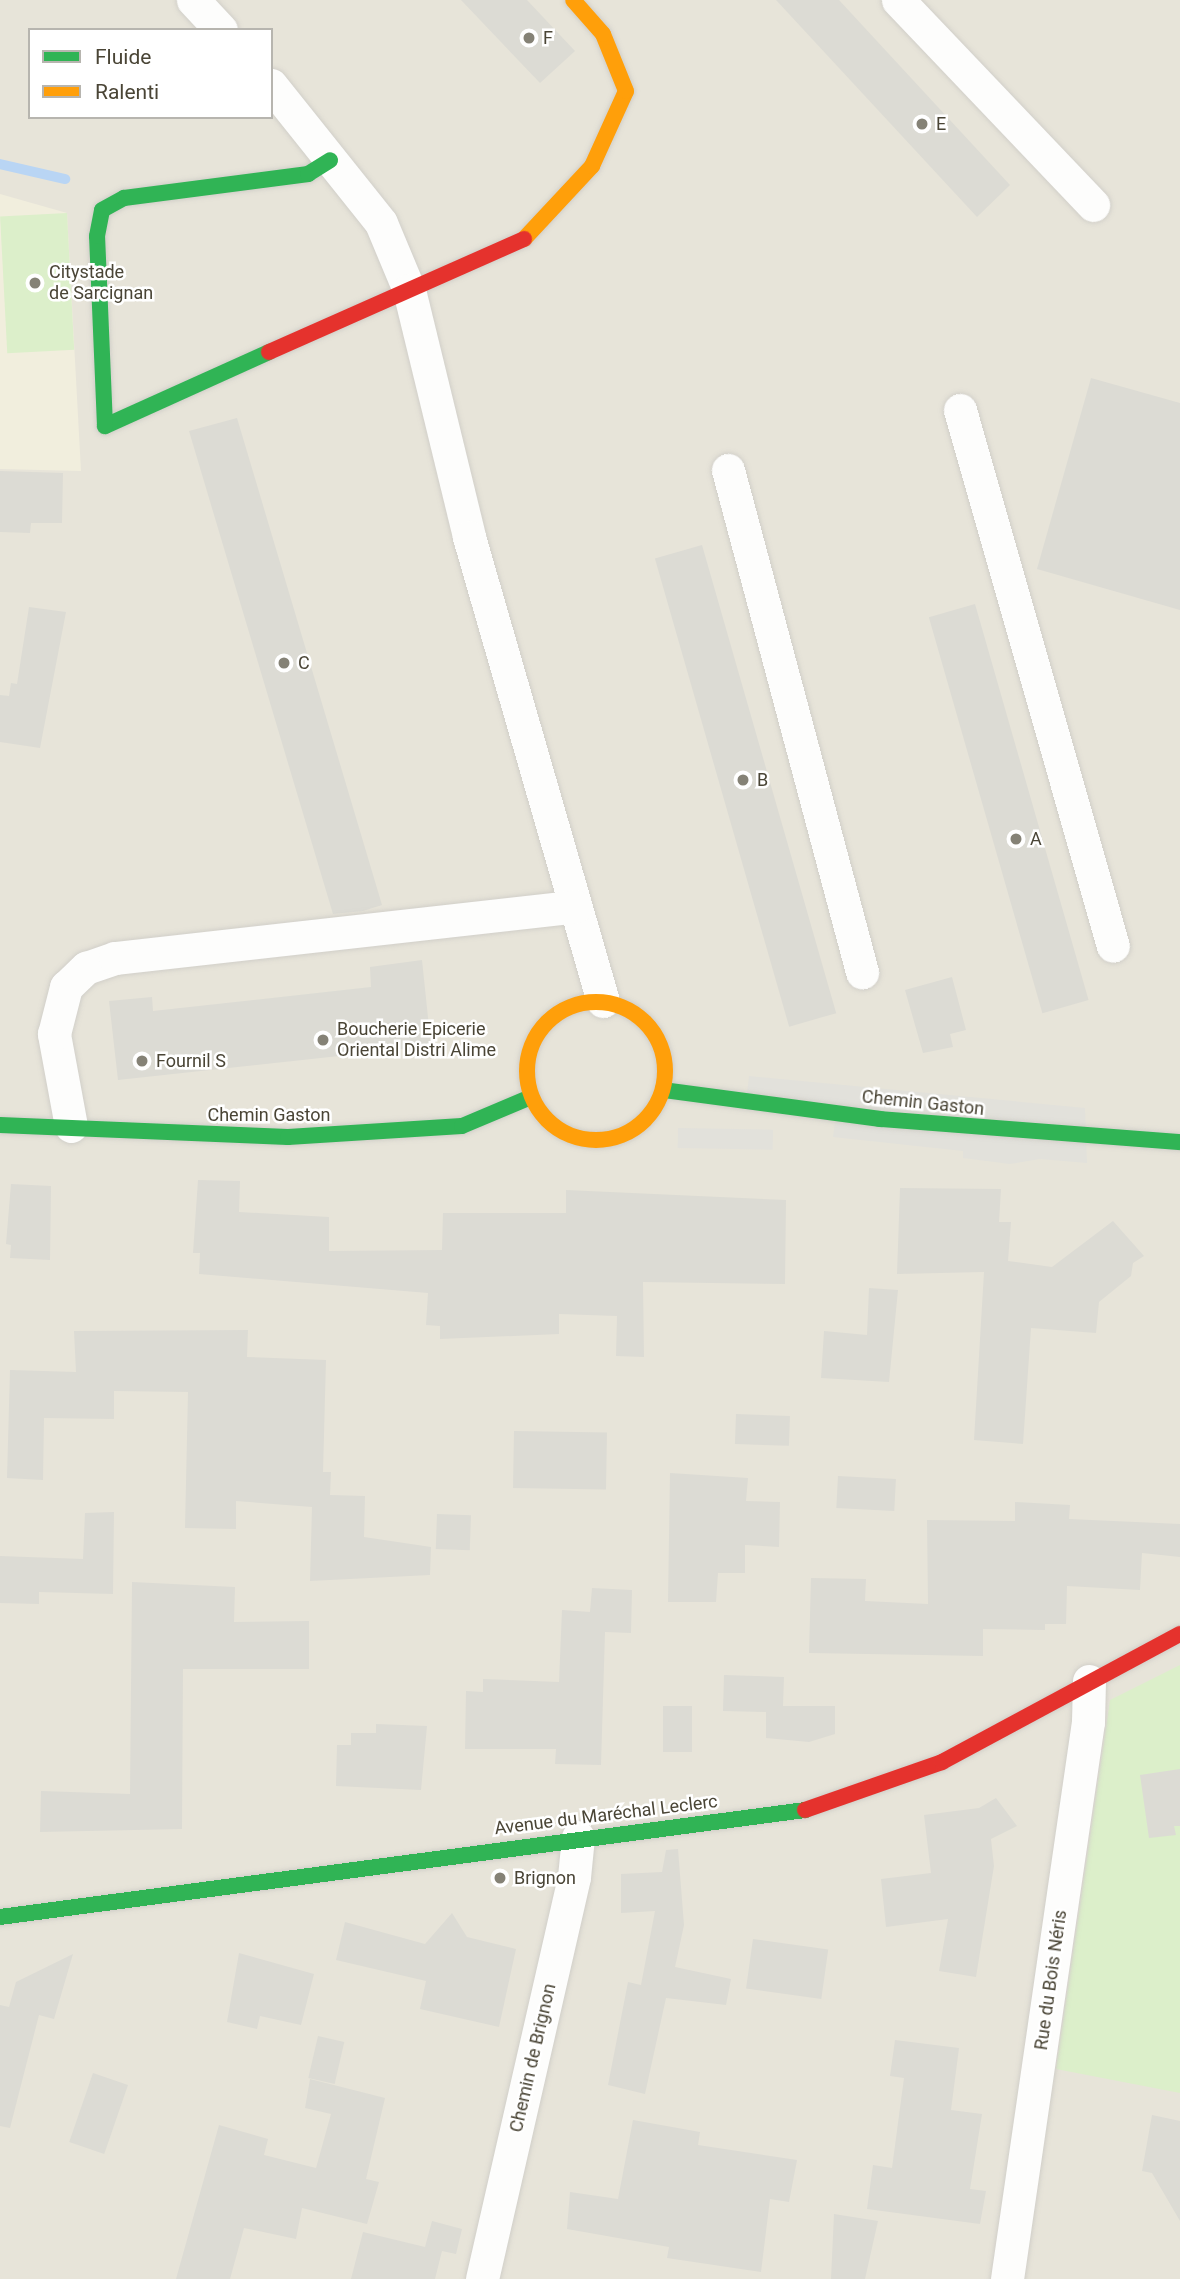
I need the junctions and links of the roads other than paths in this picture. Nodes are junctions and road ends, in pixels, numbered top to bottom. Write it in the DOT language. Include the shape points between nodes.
graph roads {
  1 [pos="193,0"];
  2 [pos="573,0"];
  3 [pos="898,0"];
  4 [pos="219,28"];
  5 [pos="273,88"];
  6 [pos="330,160"];
  7 [pos="1093,205"];
  8 [pos="409,290"];
  9 [pos="960,410"];
  10 [pos="728,470"];
  11 [pos="575,906"];
  12 [pos="1113,946"];
  13 [pos="862,972"];
  14 [pos="603,1001"];
  15 [pos="663,1090"];
  16 [pos="531,1097"];
  17 [pos="0,1125"];
  18 [pos="71,1126"];
  19 [pos="1180,1142"];
  20 [pos="1180,1634"];
  21 [pos="1089,1681"];
  22 [pos="578,1837"];
  23 [pos="0,1917"];
  24 [pos="482,2279"];
  25 [pos="1007,2279"];
  1 -- 4 [label="street"];
  2 -- 8 [label="street" via="603,34 626,91 592,166 530,236"];
  3 -- 7 [label="street"];
  5 -- 6 [label="street"];
  6 -- 8 [label="street" via="381,223"];
  6 -- 8 [label="street" via="308,174 124,198 102,211 97,236 105,426"];
  8 -- 11 [label="street" via="469,537"];
  9 -- 12 [label="street"];
  10 -- 13 [label="street"];
  11 -- 14 [label="street"];
  11 -- 18 [label="street" via="115,958 86,968 66,987 54,1034"];
  14 -- 15 [label="street" via="640,1017 654,1032 662,1050"];
  14 -- 16 [label="street" via="564,1009 535,1036 526,1076"];
  15 -- 16 [label="street" via="639,1126 600,1140 558,1130"];
  15 -- 19 [label="street, Chemin Gaston" via="880,1119"];
  16 -- 18 [label="street, Chemin Gaston" via="463,1126 288,1137"];
  17 -- 18 [label="street, Chemin Gaston"];
  20 -- 21 [label="street, Avenue du Maréchal Leclerc"];
  21 -- 22 [label="street, Avenue du Maréchal Leclerc" via="942,1762 818,1808"];
  21 -- 25 [label="street, Rue du Bois Néris" via="1088,1722"];
  22 -- 23 [label="street, Avenue du Maréchal Leclerc" via="190,1895"];
  22 -- 24 [label="street, Chemin de Brignon" via="574,1877"];
}
